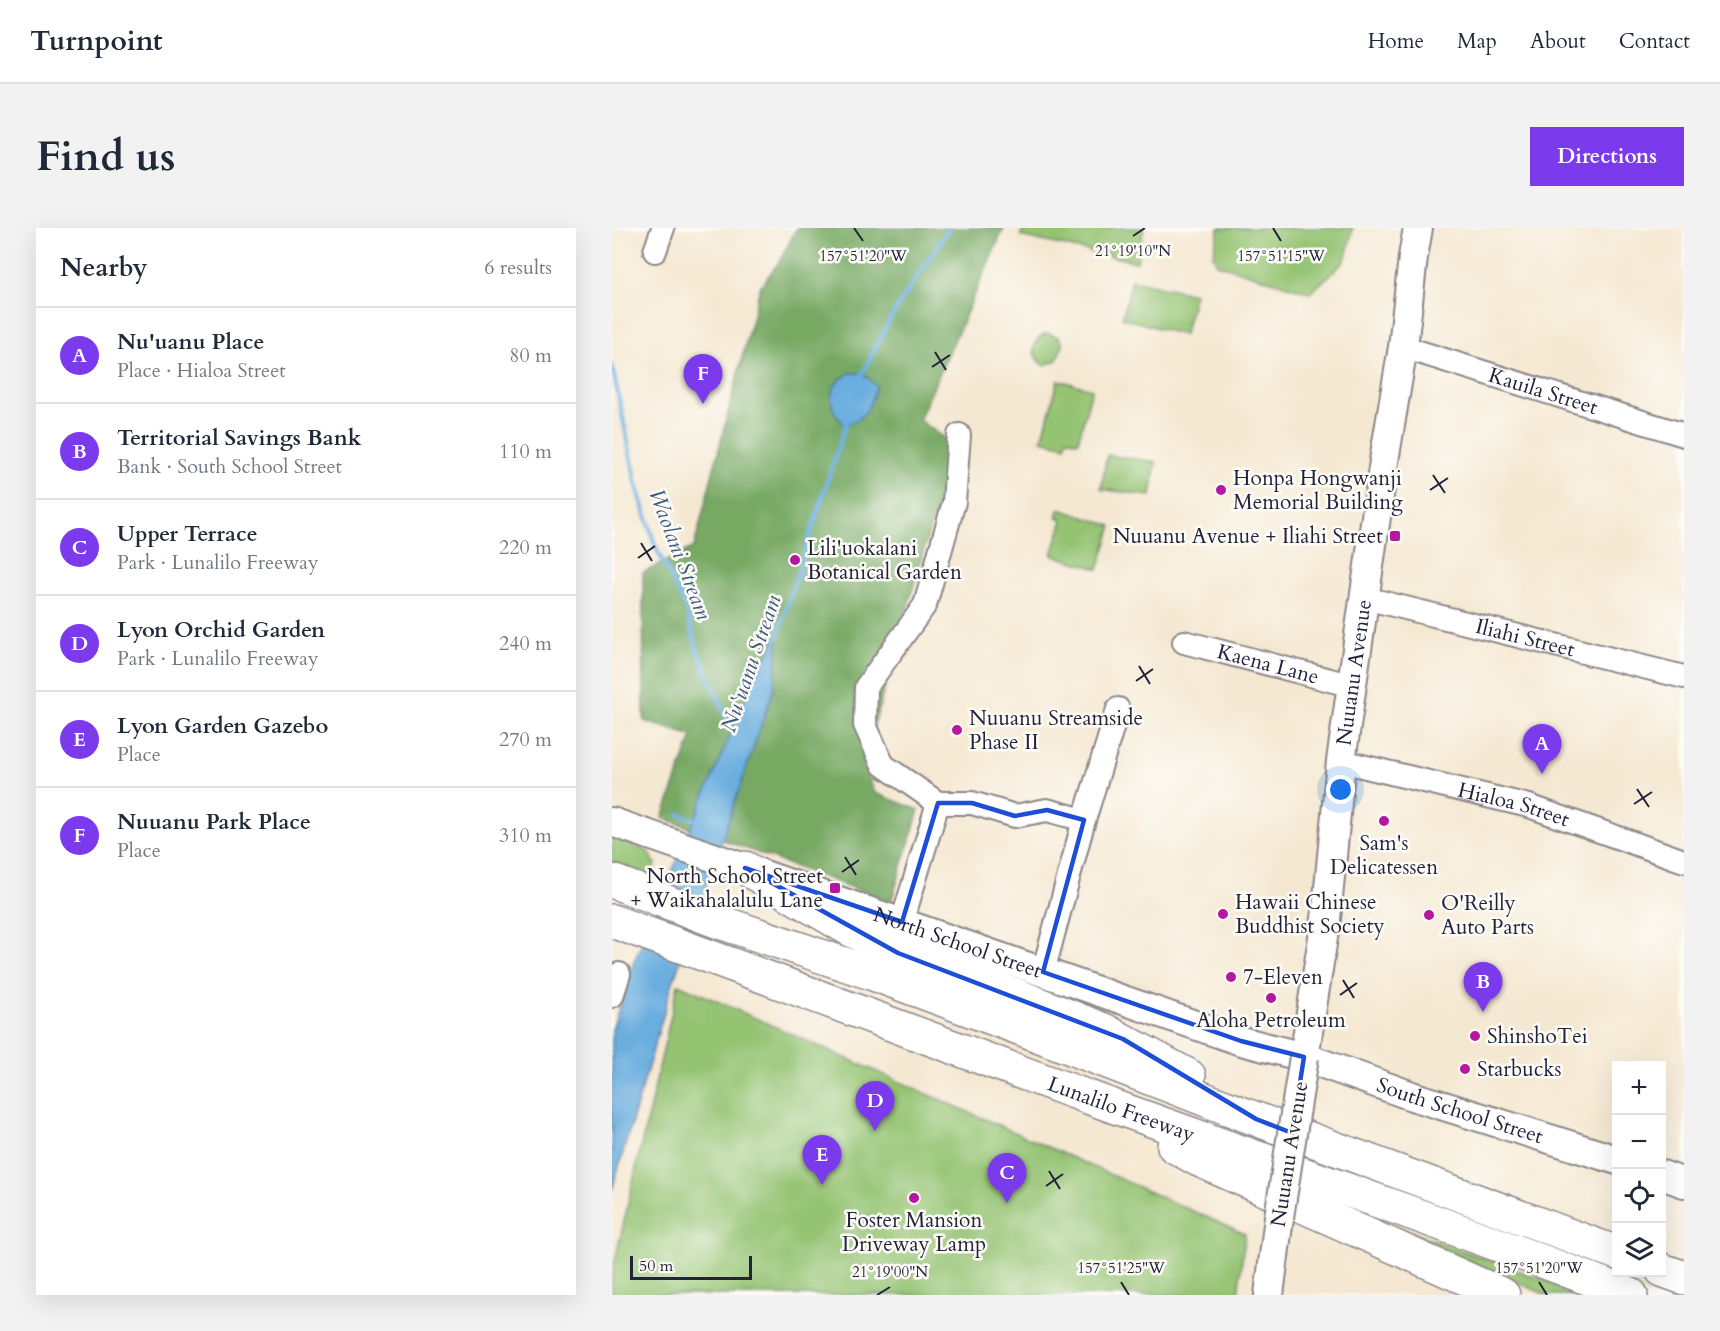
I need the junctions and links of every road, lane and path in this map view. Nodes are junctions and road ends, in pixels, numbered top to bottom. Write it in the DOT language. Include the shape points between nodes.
graph roads {
  1 [pos="663,228"];
  2 [pos="1418,228"];
  3 [pos="655,251"];
  4 [pos="1403,347"];
  5 [pos="959,435"];
  6 [pos="1684,435"];
  7 [pos="1365,598"];
  8 [pos="1184,642"];
  9 [pos="1684,677"];
  10 [pos="1353,686"];
  11 [pos="1118,709"];
  12 [pos="1341,761"];
  13 [pos="938,803"];
  14 [pos="1084,820"];
  15 [pos="612,822"];
  16 [pos="1684,861"];
  17 [pos="741,866"];
  18 [pos="622,885"];
  19 [pos="902,922"];
  20 [pos="618,923"];
  21 [pos="1043,972"];
  22 [pos="619,974"];
  23 [pos="612,996"];
  24 [pos="1304,1057"];
  25 [pos="1089,1098"];
  26 [pos="1256,1119"];
  27 [pos="1612,1158"];
  28 [pos="1666,1176"];
  29 [pos="1684,1183"];
  30 [pos="1612,1251"];
  31 [pos="1666,1269"];
  32 [pos="1666,1270"];
  33 [pos="1684,1273"];
  34 [pos="1684,1278"];
  35 [pos="1269,1295"];
  36 [pos="1503,1295"];
  37 [pos="1631,1295"];
  1 -- 3 [label="street"];
  2 -- 4 [label="main road, Nuuanu Avenue"];
  4 -- 6 [label="street, Kauila Street"];
  4 -- 7 [label="main road, Nuuanu Avenue"];
  5 -- 13 [label="street" via="954,502 925,606 866,687 865,725 883,765"];
  7 -- 9 [label="street, Iliahi Street"];
  7 -- 10 [label="main road, Nuuanu Avenue"];
  8 -- 10 [label="street, Kaena Lane"];
  10 -- 12 [label="main road, Nuuanu Avenue"];
  11 -- 14 [label="street"];
  12 -- 16 [label="street, Hialoa Street" via="1529,806"];
  12 -- 24 [label="main road, Nuuanu Avenue" via="1326,920"];
  13 -- 14 [label="street" via="972,803 1015,816 1047,810"];
  13 -- 19 [label="street"];
  14 -- 21 [label="street"];
  15 -- 17 [label="main road, North School Street"];
  17 -- 19 [label="main road, North School Street"];
  17 -- 26 [label="highway" via="898,953 983,982 1123,1039"];
  18 -- 26 [label="highway, Lunalilo Freeway" via="892,981"];
  19 -- 21 [label="main road, North School Street"];
  20 -- 25 [label="highway, Lunalilo Freeway"];
  21 -- 24 [label="main road, North School Street" via="1241,1041"];
  22 -- 23 [label="street"];
  24 -- 27 [label="main road, South School Street" via="1412,1096"];
  24 -- 35 [label="main road, Nuuanu Avenue, bridge"];
  25 -- 36 [label="highway" via="1199,1160"];
  25 -- 37 [label="highway, Lunalilo Freeway" via="1489,1240"];
  26 -- 30 [label="highway, Lunalilo Freeway"];
  28 -- 29 [label="main road"];
  31 -- 33 [label="highway"];
  32 -- 34 [label="highway"];
}
